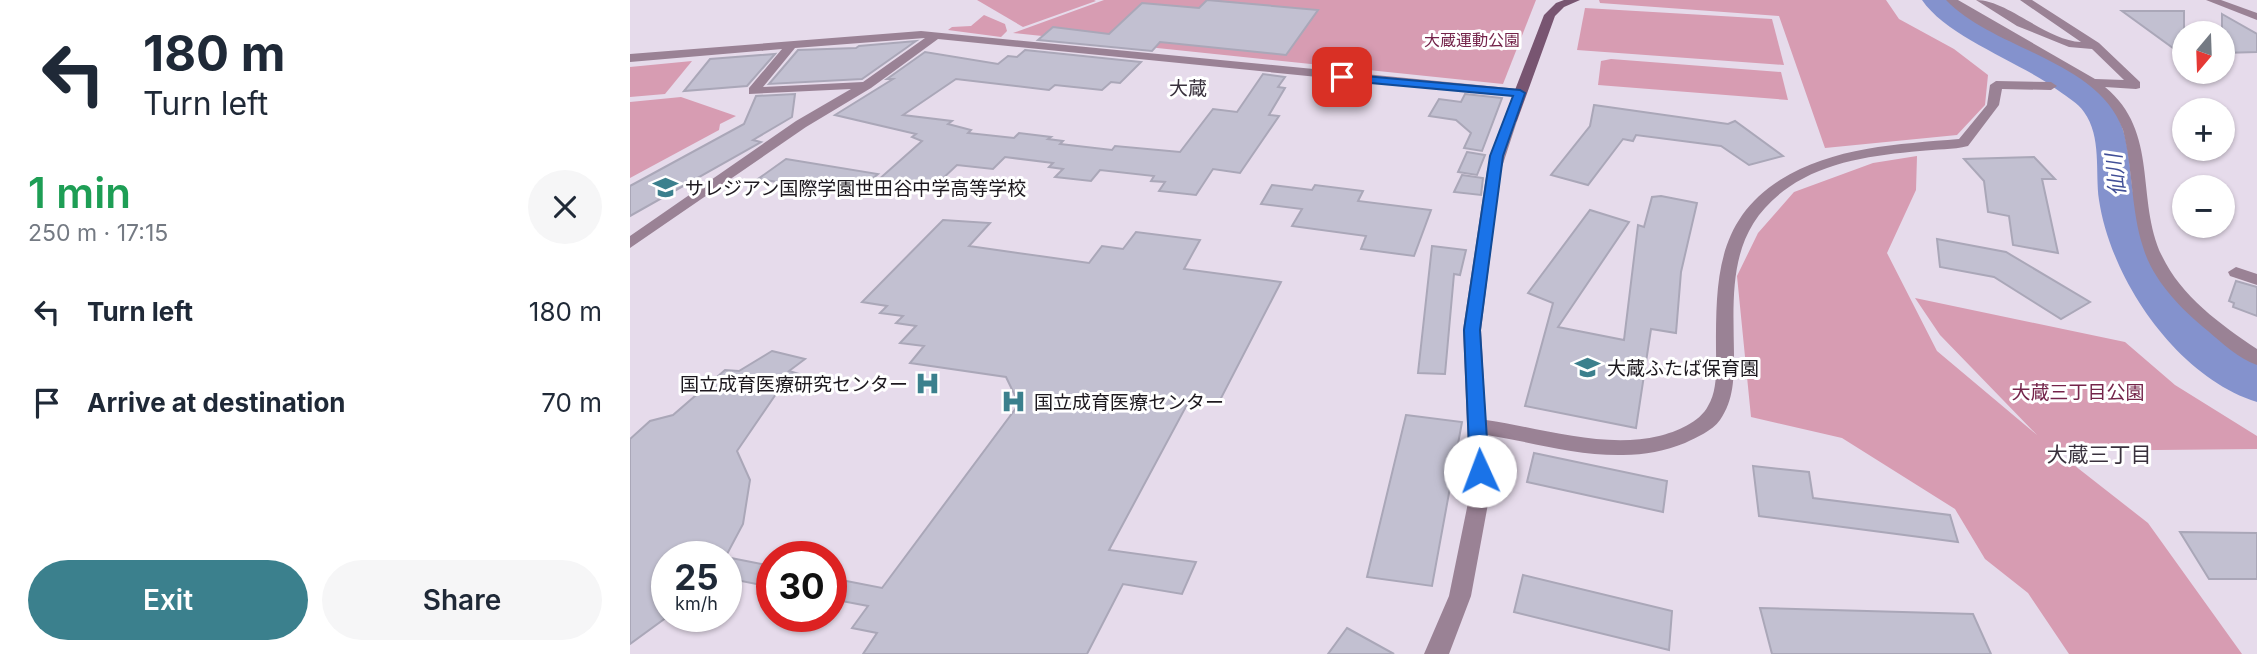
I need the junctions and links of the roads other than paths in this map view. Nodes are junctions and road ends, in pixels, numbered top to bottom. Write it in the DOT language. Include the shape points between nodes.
graph roads {
  1 [pos="1575,0"];
  2 [pos="1951,0"];
  3 [pos="1981,0"];
  4 [pos="2025,0"];
  5 [pos="2210,0"];
  6 [pos="2230,7"];
  7 [pos="2257,8"];
  8 [pos="2257,17"];
  9 [pos="935,36"];
  10 [pos="792,44"];
  11 [pos="2095,46"];
  12 [pos="630,58"];
  13 [pos="2090,82"];
  14 [pos="867,85"];
  15 [pos="2051,86"];
  16 [pos="1520,93"];
  17 [pos="1510,121"];
  18 [pos="630,243"];
  19 [pos="2236,272"];
  20 [pos="2257,280"];
  21 [pos="2257,358"];
  22 [pos="1478,426"];
  23 [pos="1436,654"];
  1 -- 16 [label="street" via="1550,15"];
  2 -- 13 [label="street" via="1988,27"];
  3 -- 11 [label="street" via="2060,40"];
  4 -- 11 [label="street"];
  5 -- 6 [label="street"];
  6 -- 7 [label="street"];
  6 -- 8 [label="street"];
  9 -- 10 [label="street"];
  9 -- 14 [label="street"];
  9 -- 16 [label="street"];
  10 -- 12 [label="street"];
  10 -- 14 [label="street" via="753,91"];
  11 -- 13 [label="street" via="2136,85"];
  13 -- 21 [label="street" via="2121,111 2130,130 2147,231 2159,264 2216,329"];
  14 -- 18 [label="street" via="801,124"];
  15 -- 22 [label="street" via="1996,85 1993,105 1964,144 1887,149 1848,158 1784,184 1764,201 1737,232 1725,270 1725,388 1712,416 1686,433 1660,444 1612,448"];
  16 -- 17 [label="street"];
  17 -- 22 [label="street" via="1494,170 1472,330"];
  19 -- 20 [label="street"];
  22 -- 23 [label="street" via="1480,493 1464,583"];
}
